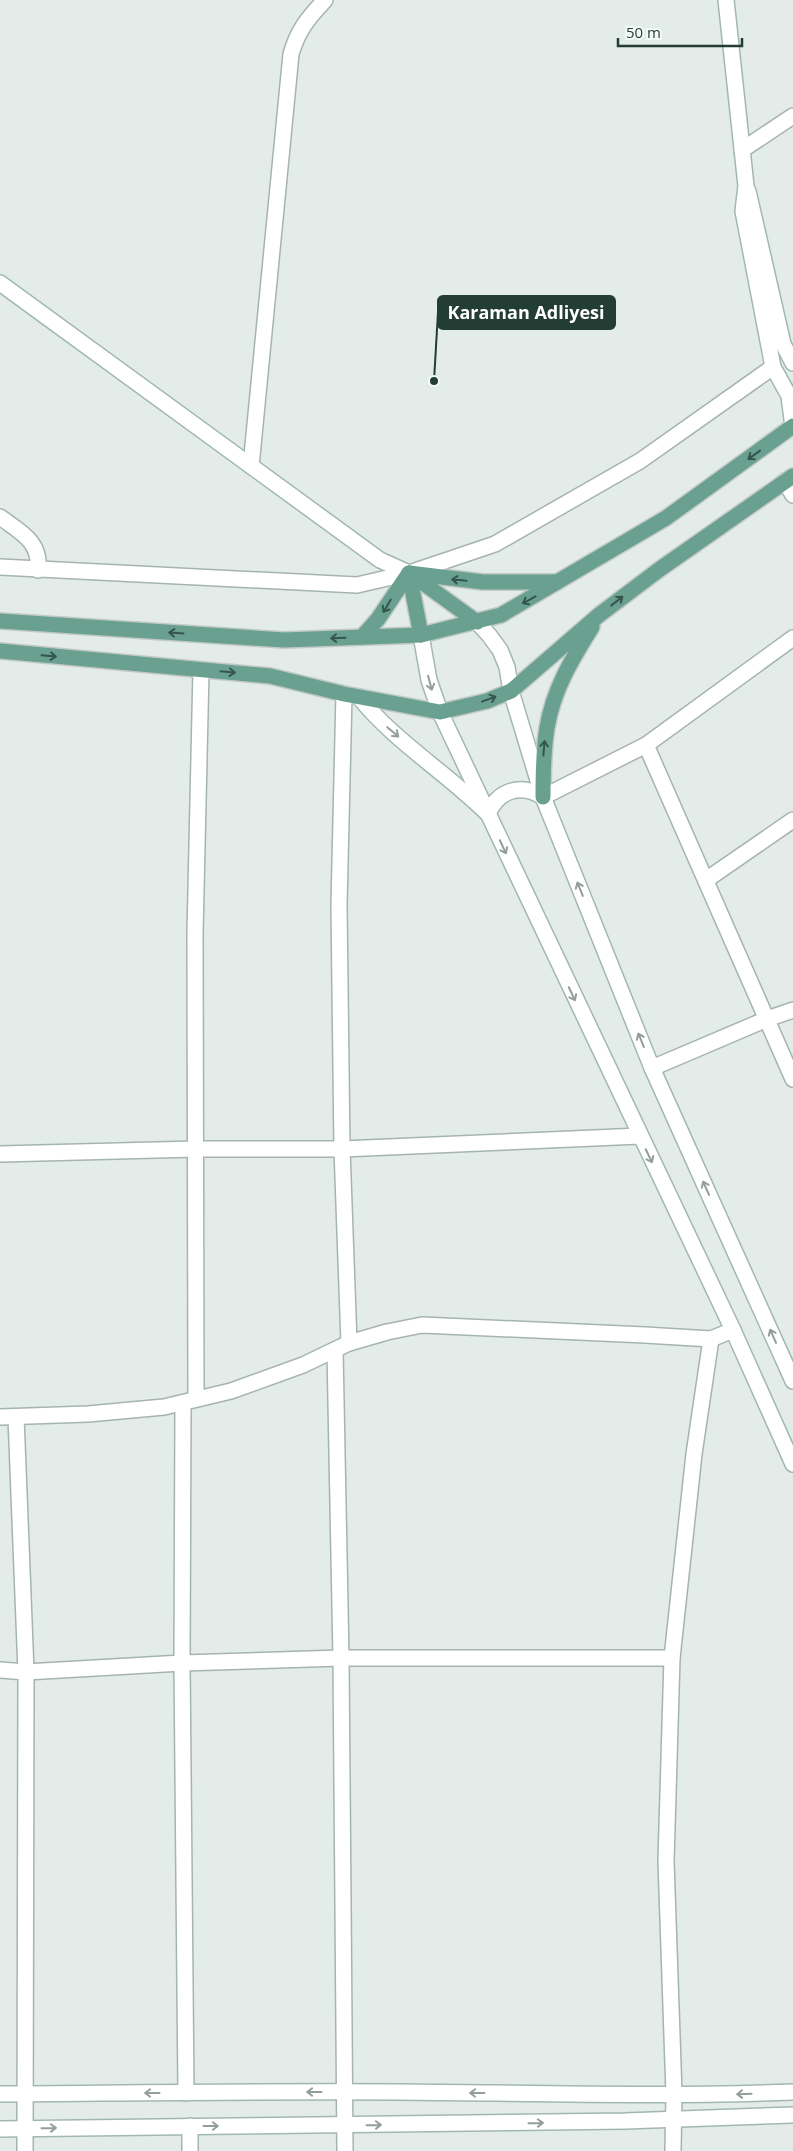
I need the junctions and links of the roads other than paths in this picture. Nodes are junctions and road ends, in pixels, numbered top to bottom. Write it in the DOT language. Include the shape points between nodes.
graph roads {
  1 [pos="325,0"];
  2 [pos="726,0"];
  3 [pos="793,116"];
  4 [pos="742,150"];
  5 [pos="746,186"];
  6 [pos="0,283"];
  7 [pos="793,363"];
  8 [pos="772,367"];
  9 [pos="793,426"];
  10 [pos="251,466"];
  11 [pos="789,478"];
  12 [pos="793,495"];
  13 [pos="0,516"];
  14 [pos="0,567"];
  15 [pos="38,570"];
  16 [pos="409,573"];
  17 [pos="560,582"];
  18 [pos="599,615"];
  19 [pos="0,621"];
  20 [pos="477,622"];
  21 [pos="421,635"];
  22 [pos="362,637"];
  23 [pos="793,638"];
  24 [pos="0,651"];
  25 [pos="201,670"];
  26 [pos="511,691"];
  27 [pos="344,694"];
  28 [pos="359,697"];
  29 [pos="440,712"];
  30 [pos="646,745"];
  31 [pos="543,797"];
  32 [pos="488,814"];
  33 [pos="793,820"];
  34 [pos="706,880"];
  35 [pos="793,1010"];
  36 [pos="767,1019"];
  37 [pos="652,1068"];
  38 [pos="793,1079"];
  39 [pos="640,1136"];
  40 [pos="196,1149"];
  41 [pos="342,1149"];
  42 [pos="0,1154"];
  43 [pos="733,1330"];
  44 [pos="711,1339"];
  45 [pos="342,1347"];
  46 [pos="789,1359"];
  47 [pos="793,1381"];
  48 [pos="190,1401"];
  49 [pos="16,1417"];
  50 [pos="0,1418"];
  51 [pos="793,1464"];
  52 [pos="341,1658"];
  53 [pos="672,1658"];
  54 [pos="182,1663"];
  55 [pos="0,1670"];
  56 [pos="26,1672"];
  57 [pos="344,2092"];
  58 [pos="793,2092"];
  59 [pos="186,2093"];
  60 [pos="0,2094"];
  61 [pos="24,2094"];
  62 [pos="674,2094"];
  63 [pos="793,2115"];
  64 [pos="673,2120"];
  65 [pos="345,2125"];
  66 [pos="190,2126"];
  67 [pos="24,2128"];
  68 [pos="0,2129"];
  69 [pos="25,2151"];
  70 [pos="190,2151"];
  71 [pos="346,2151"];
  72 [pos="673,2151"];
  1 -- 10 [label="street" via="308,17 291,54"];
  2 -- 4 [label="street"];
  3 -- 4 [label="street"];
  4 -- 5 [label="street"];
  5 -- 7 [label="street" via="783,344"];
  5 -- 8 [label="street" via="742,211"];
  6 -- 10 [label="street"];
  8 -- 9 [label="street" via="789,396"];
  8 -- 16 [label="street" via="640,461 495,544"];
  9 -- 17 [label="main road, one-way" via="666,518"];
  10 -- 16 [label="street" via="380,560"];
  11 -- 12 [label="street"];
  18 -- 11 [label="main road, one-way"];
  13 -- 15 [label="street" via="32,541 40,560"];
  14 -- 15 [label="street"];
  15 -- 16 [label="street" via="357,585"];
  17 -- 16 [label="main road, one-way" via="483,582"];
  16 -- 20 [label="main road"];
  16 -- 21 [label="main road"];
  16 -- 22 [label="main road, one-way" via="378,620"];
  17 -- 20 [label="main road, one-way" via="501,615"];
  18 -- 26 [label="main road"];
  31 -- 18 [label="main road, one-way" via="544,752 554,700 573,658"];
  22 -- 19 [label="main road, one-way" via="284,640"];
  20 -- 21 [label="main road"];
  20 -- 26 [label="street" via="500,650"];
  21 -- 22 [label="main road"];
  21 -- 29 [label="street, one-way" via="428,680"];
  23 -- 30 [label="street"];
  24 -- 25 [label="main road, one-way"];
  25 -- 27 [label="main road, one-way" via="270,676"];
  25 -- 40 [label="street" via="195,934"];
  29 -- 26 [label="main road, one-way" via="487,701"];
  26 -- 31 [label="street"];
  27 -- 28 [label="main road"];
  27 -- 41 [label="street" via="339,905"];
  28 -- 29 [label="main road"];
  28 -- 32 [label="street, one-way" via="374,716"];
  29 -- 32 [label="street"];
  30 -- 31 [label="street"];
  30 -- 34 [label="street"];
  31 -- 32 [label="street" via="529,790 513,790 500,796"];
  37 -- 31 [label="street, one-way"];
  32 -- 39 [label="street, one-way"];
  33 -- 34 [label="street"];
  34 -- 36 [label="street"];
  35 -- 36 [label="street"];
  36 -- 37 [label="street"];
  36 -- 38 [label="street"];
  46 -- 37 [label="street, one-way"];
  39 -- 41 [label="street"];
  39 -- 43 [label="street, one-way"];
  40 -- 41 [label="street"];
  40 -- 42 [label="street"];
  40 -- 48 [label="street"];
  41 -- 45 [label="street"];
  43 -- 44 [label="street"];
  43 -- 51 [label="street"];
  44 -- 45 [label="street" via="422,1325 387,1332"];
  44 -- 53 [label="street" via="694,1454"];
  45 -- 48 [label="street" via="240,1388"];
  45 -- 52 [label="street"];
  46 -- 47 [label="street"];
  48 -- 49 [label="street" via="164,1407 88,1414"];
  48 -- 54 [label="street"];
  49 -- 50 [label="street"];
  49 -- 56 [label="street"];
  52 -- 53 [label="street"];
  52 -- 54 [label="street"];
  52 -- 57 [label="street"];
  53 -- 62 [label="street" via="666,1861"];
  54 -- 56 [label="street"];
  54 -- 59 [label="street"];
  55 -- 56 [label="street"];
  56 -- 61 [label="street"];
  57 -- 59 [label="street, one-way"];
  62 -- 57 [label="street, one-way"];
  57 -- 65 [label="street"];
  58 -- 62 [label="street, one-way"];
  59 -- 61 [label="street, one-way"];
  60 -- 61 [label="street"];
  61 -- 67 [label="street"];
  62 -- 64 [label="street"];
  63 -- 64 [label="street"];
  65 -- 64 [label="street, one-way"];
  64 -- 72 [label="street"];
  66 -- 65 [label="street, one-way"];
  65 -- 71 [label="street"];
  67 -- 66 [label="street, one-way"];
  66 -- 70 [label="street"];
  67 -- 68 [label="street"];
  67 -- 69 [label="street"];
}
